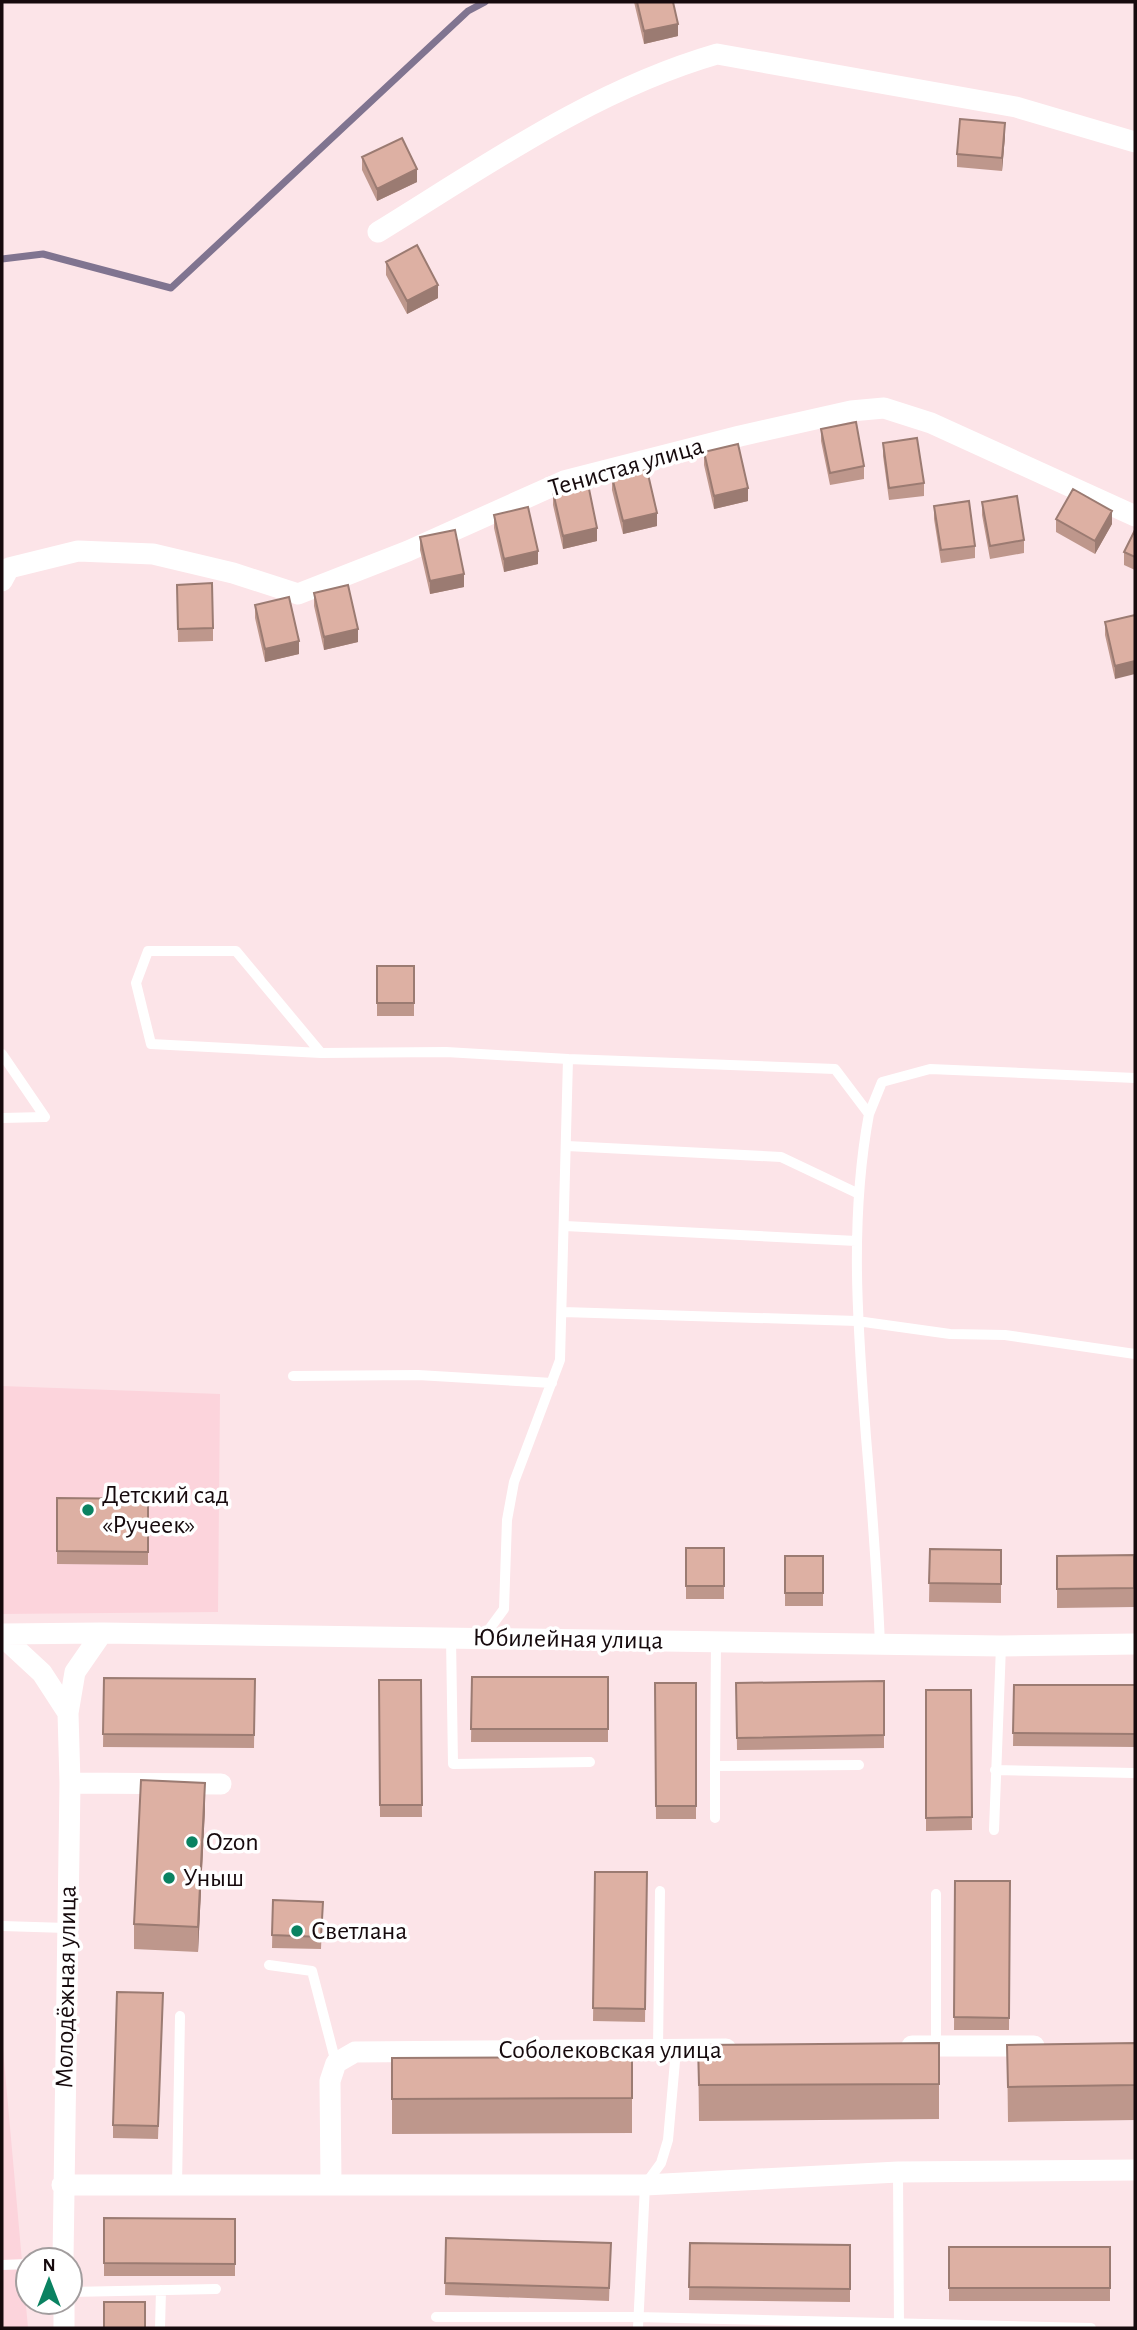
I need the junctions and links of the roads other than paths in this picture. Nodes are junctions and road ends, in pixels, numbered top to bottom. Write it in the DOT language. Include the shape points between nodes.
graph roads {
  1 [pos="1135,142"];
  2 [pos="377,232"];
  3 [pos="1135,516"];
  4 [pos="2,581"];
  5 [pos="321,1053"];
  6 [pos="2,1054"];
  7 [pos="568,1059"];
  8 [pos="1135,1078"];
  9 [pos="869,1114"];
  10 [pos="2,1118"];
  11 [pos="567,1146"];
  12 [pos="859,1194"];
  13 [pos="565,1226"];
  14 [pos="856,1241"];
  15 [pos="563,1312"];
  16 [pos="857,1321"];
  17 [pos="1135,1354"];
  18 [pos="293,1376"];
  19 [pos="552,1383"];
  20 [pos="102,1633"];
  21 [pos="2,1635"];
  22 [pos="451,1638"];
  23 [pos="482,1639"];
  24 [pos="716,1641"];
  25 [pos="880,1644"];
  26 [pos="1135,1644"];
  27 [pos="1001,1646"];
  28 [pos="68,1713"];
  29 [pos="590,1762"];
  30 [pos="859,1765"];
  31 [pos="715,1766"];
  32 [pos="995,1770"];
  33 [pos="1133,1773"];
  34 [pos="70,1783"];
  35 [pos="221,1784"];
  36 [pos="715,1818"];
  37 [pos="994,1829"];
  38 [pos="660,1891"];
  39 [pos="936,1894"];
  40 [pos="2,1926"];
  41 [pos="67,1928"];
  42 [pos="269,1965"];
  43 [pos="180,2016"];
  44 [pos="1056,2045"];
  45 [pos="936,2046"];
  46 [pos="895,2047"];
  47 [pos="744,2049"];
  48 [pos="667,2050"];
  49 [pos="336,2063"];
  50 [pos="1135,2170"];
  51 [pos="898,2172"];
  52 [pos="62,2185"];
  53 [pos="177,2185"];
  54 [pos="331,2185"];
  55 [pos="645,2185"];
  56 [pos="63,2246"];
  57 [pos="216,2289"];
  58 [pos="161,2290"];
  59 [pos="84,2292"];
  60 [pos="436,2317"];
  61 [pos="638,2323"];
  62 [pos="899,2325"];
  63 [pos="160,2328"];
  64 [pos="1091,2328"];
  1 -- 2 [label="street" via="1016,107 718,54 681,65 566,116"];
  3 -- 4 [label="street, Тенистая улица" via="931,424 884,408 740,436 564,481 298,594 153,554 78,551 9,568"];
  5 -- 5 [label="lane" via="151,1044 136,983 148,951 236,951"];
  5 -- 7 [label="lane" via="446,1052"];
  6 -- 10 [label="lane" via="45,1117"];
  7 -- 9 [label="lane" via="835,1069"];
  7 -- 11 [label="lane"];
  8 -- 9 [label="lane" via="930,1069 882,1082"];
  9 -- 12 [label="lane"];
  11 -- 12 [label="lane" via="781,1157"];
  11 -- 13 [label="lane"];
  12 -- 14 [label="lane"];
  13 -- 14 [label="lane"];
  13 -- 15 [label="lane"];
  14 -- 16 [label="lane"];
  15 -- 16 [label="lane"];
  15 -- 19 [label="lane" via="560,1360"];
  16 -- 17 [label="lane" via="950,1334 1005,1335"];
  16 -- 25 [label="lane"];
  18 -- 19 [label="lane" via="418,1375"];
  19 -- 23 [label="lane" via="514,1482 507,1520 504,1609"];
  20 -- 21 [label="street, Юбилейная улица"];
  20 -- 22 [label="street, Юбилейная улица"];
  20 -- 28 [label="street, Молодёжная улица" via="75,1672"];
  21 -- 28 [label="street" via="41,1673"];
  22 -- 23 [label="street, Юбилейная улица"];
  22 -- 29 [label="lane" via="453,1763"];
  23 -- 24 [label="street, Юбилейная улица"];
  24 -- 25 [label="street, Юбилейная улица"];
  24 -- 31 [label="lane"];
  25 -- 27 [label="street, Юбилейная улица"];
  26 -- 27 [label="street, Юбилейная улица"];
  27 -- 32 [label="lane"];
  28 -- 34 [label="street, Молодёжная улица"];
  30 -- 31 [label="lane"];
  31 -- 36 [label="lane"];
  32 -- 33 [label="lane"];
  32 -- 37 [label="lane"];
  34 -- 35 [label="street"];
  34 -- 41 [label="street, Молодёжная улица"];
  38 -- 48 [label="lane"];
  39 -- 45 [label="lane"];
  40 -- 41 [label="lane"];
  41 -- 52 [label="street, Молодёжная улица"];
  42 -- 49 [label="lane" via="312,1971"];
  43 -- 53 [label="lane"];
  44 -- 45 [label="street"];
  45 -- 46 [label="street"];
  47 -- 48 [label="street, Соболековская улица"];
  48 -- 49 [label="street, Соболековская улица" via="355,2052"];
  48 -- 55 [label="lane" via="668,2140 661,2164"];
  49 -- 54 [label="street" via="330,2081"];
  50 -- 51 [label="street"];
  51 -- 55 [label="street"];
  51 -- 62 [label="lane"];
  52 -- 53 [label="street"];
  52 -- 56 [label="street, Молодёжная улица"];
  53 -- 54 [label="street"];
  54 -- 55 [label="street"];
  55 -- 61 [label="lane"];
  57 -- 58 [label="lane"];
  58 -- 59 [label="lane"];
  58 -- 63 [label="lane"];
  60 -- 61 [label="lane"];
  61 -- 62 [label="lane"];
  62 -- 64 [label="lane"];
}
